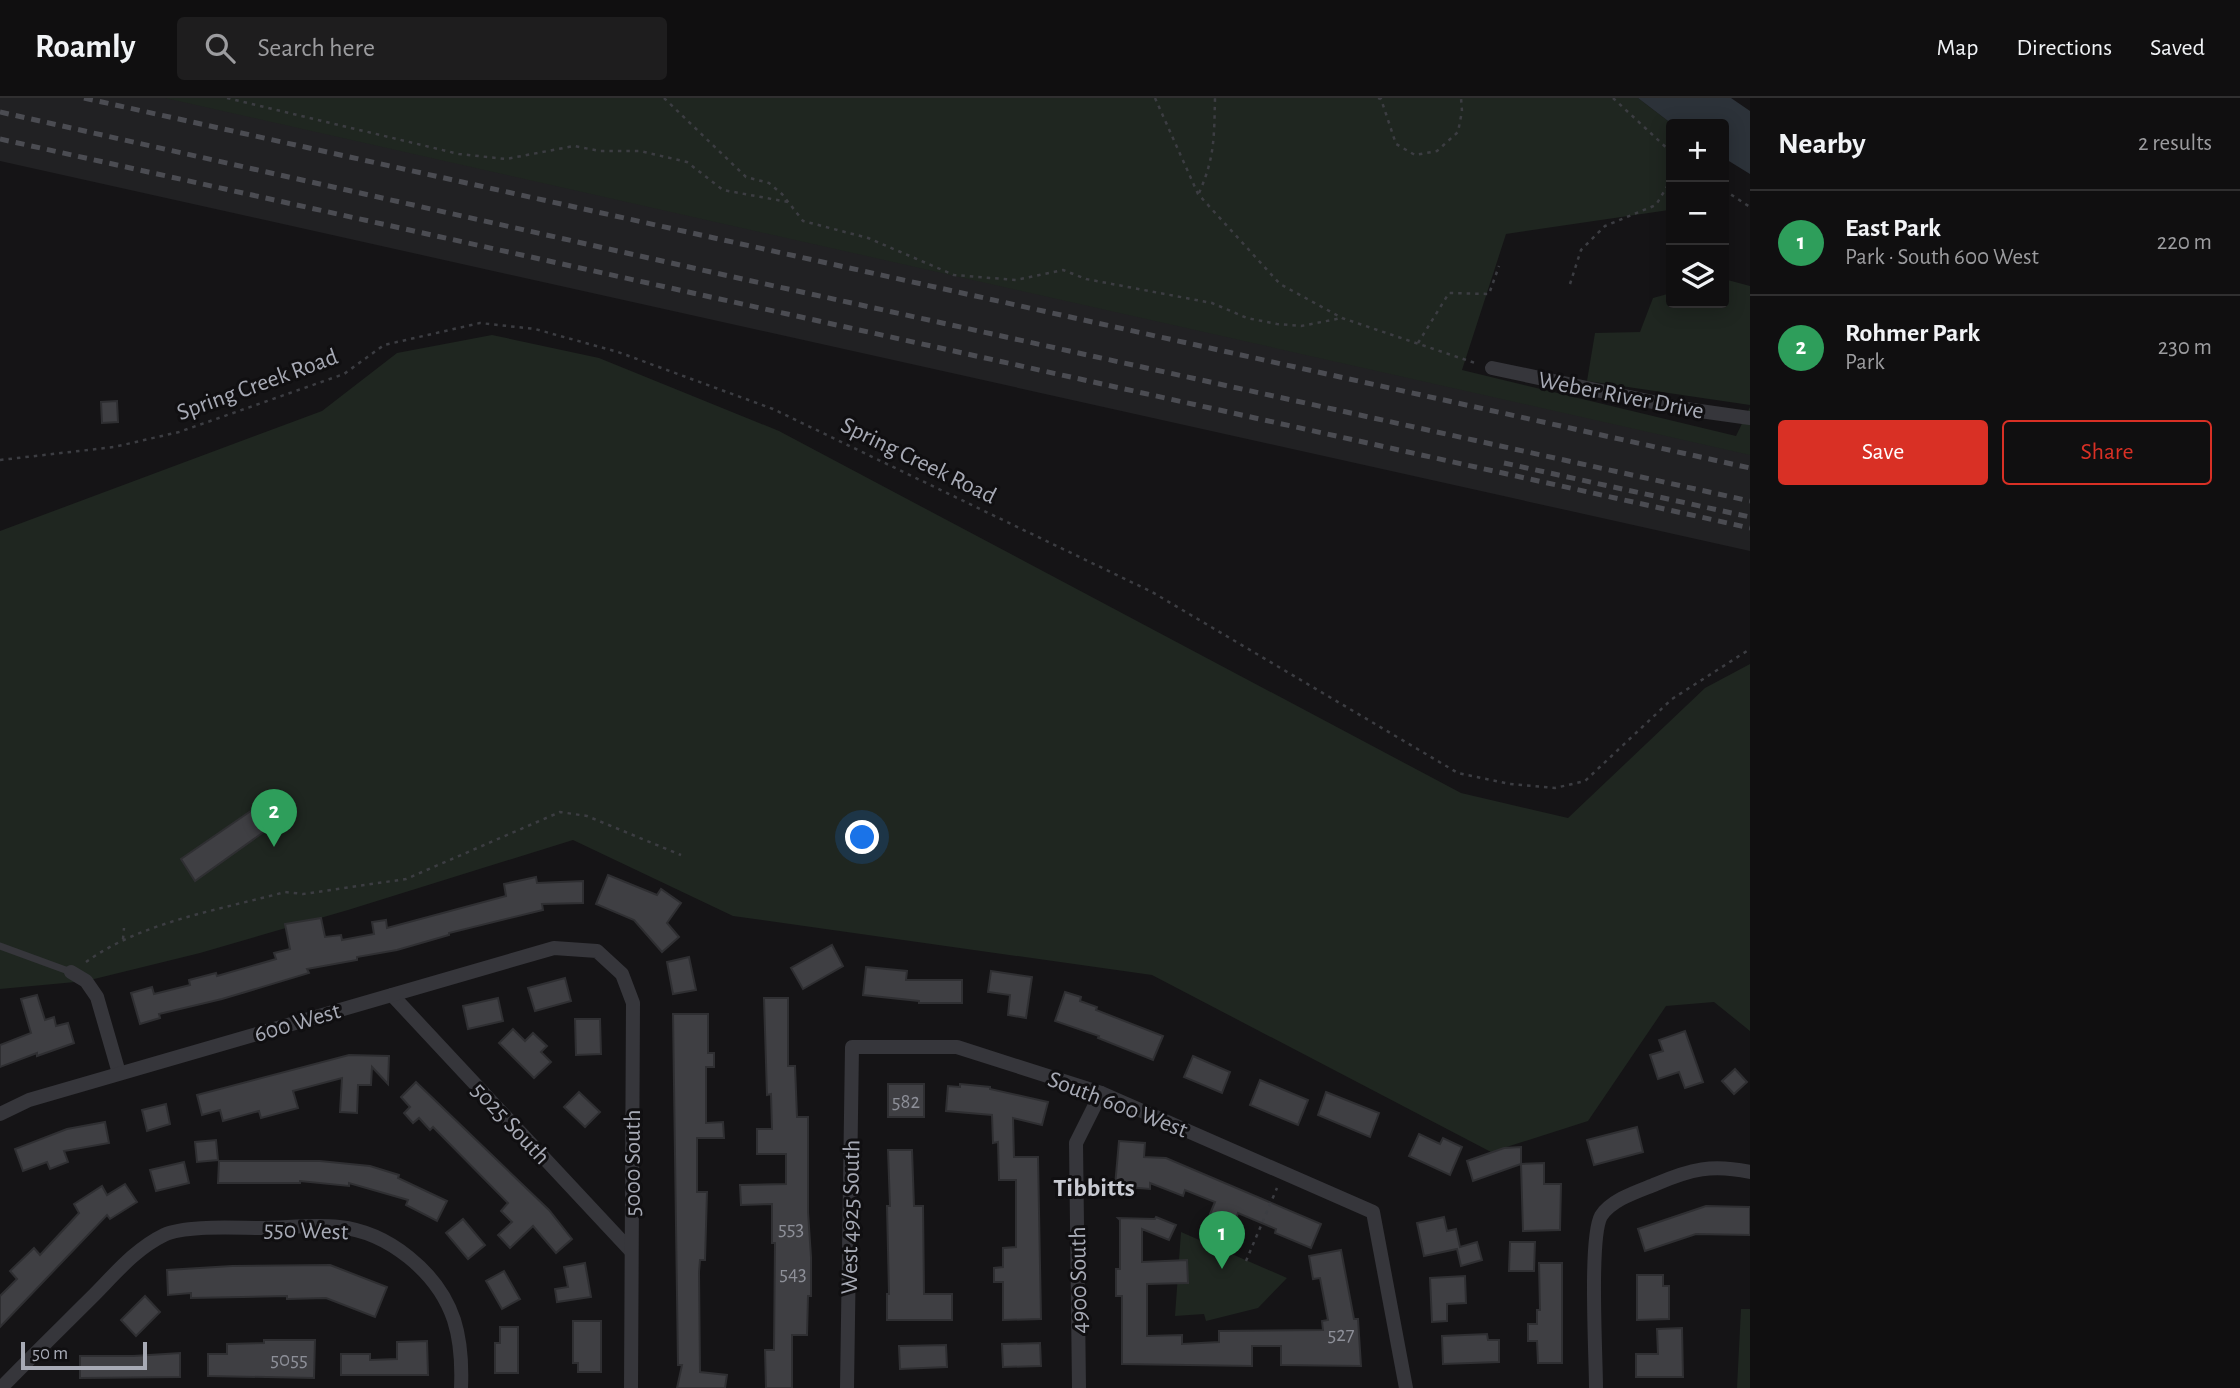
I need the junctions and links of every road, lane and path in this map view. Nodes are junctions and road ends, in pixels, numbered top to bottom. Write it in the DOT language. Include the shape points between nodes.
graph roads {
  1 [pos="227,98"];
  2 [pos="664,98"];
  3 [pos="1155,98"];
  4 [pos="1215,98"];
  5 [pos="1378,98"];
  6 [pos="1461,98"];
  7 [pos="1614,98"];
  8 [pos="1666,147"];
  9 [pos="1670,182"];
  10 [pos="1729,193"];
  11 [pos="1198,194"];
  12 [pos="789,202"];
  13 [pos="1750,207"];
  14 [pos="1499,266"];
  15 [pos="1570,284"];
  16 [pos="1342,318"];
  17 [pos="1418,343"];
  18 [pos="1492,369"];
  19 [pos="1750,418"];
  20 [pos="0,460"];
  21 [pos="1750,649"];
  22 [pos="681,855"];
  23 [pos="124,928"];
  24 [pos="123,939"];
  25 [pos="0,946"];
  26 [pos="597,951"];
  27 [pos="71,972"];
  28 [pos="392,995"];
  29 [pos="852,1047"];
  30 [pos="119,1073"];
  31 [pos="1101,1093"];
  32 [pos="0,1114"];
  33 [pos="1750,1172"];
  34 [pos="1280,1181"];
  35 [pos="631,1251"];
  36 [pos="1246,1261"];
  37 [pos="9,1386"];
  38 [pos="461,1388"];
  39 [pos="631,1388"];
  40 [pos="847,1388"];
  41 [pos="1079,1388"];
  42 [pos="1406,1388"];
  43 [pos="1597,1388"];
  1 -- 12 [label="path" via="459,153 506,159 573,146 600,152 640,151 687,162 723,190"];
  2 -- 12 [label="path" via="746,177 769,183"];
  3 -- 11 [label="path"];
  4 -- 11 [label="path" via="1214,150"];
  5 -- 6 [label="path" via="1396,144 1415,155 1437,151 1458,132"];
  7 -- 8 [label="path"];
  9 -- 15 [label="path" via="1656,205 1605,226 1581,250"];
  10 -- 13 [label="path"];
  11 -- 16 [label="path" via="1280,284"];
  12 -- 16 [label="path" via="803,221 868,238 954,275 1016,280 1063,270 1086,279 1212,303 1247,318 1277,324 1301,326"];
  14 -- 17 [label="path" via="1489,294 1449,293"];
  16 -- 17 [label="path"];
  17 -- 18 [label="path"];
  18 -- 19 [label="street, Weber River Drive"];
  20 -- 21 [label="path, Spring Creek Road" via="114,447 179,432 344,374 384,345 480,323 521,327 618,352 773,409 1152,592 1458,773 1555,788 1585,781 1672,699"];
  22 -- 24 [label="path" via="587,816 560,812 406,879 303,894 285,892"];
  23 -- 24 [label="path"];
  24 -- 27 [label="path"];
  25 -- 27 [label="lane"];
  26 -- 28 [label="street, 600 West" via="554,948"];
  26 -- 35 [label="street, 5000 South" via="622,974 633,1003"];
  27 -- 30 [label="street" via="86,981 97,997"];
  28 -- 30 [label="street, 600 West"];
  28 -- 35 [label="street, 5025 South"];
  29 -- 31 [label="street, South 600 West" via="957,1047"];
  29 -- 40 [label="street, West 4925 South"];
  30 -- 32 [label="street, 600 West" via="29,1100"];
  31 -- 41 [label="street, 4900 South" via="1076,1143"];
  31 -- 42 [label="street, South 600 West" via="1373,1212"];
  33 -- 43 [label="street" via="1717,1167 1688,1170 1619,1200 1602,1216 1595,1240"];
  34 -- 36 [label="path"];
  35 -- 39 [label="street, 5000 South"];
  37 -- 38 [label="street, 550 West" via="138,1251 166,1234 199,1229 338,1227 361,1231 401,1251 442,1295 454,1319 462,1359"];
}
